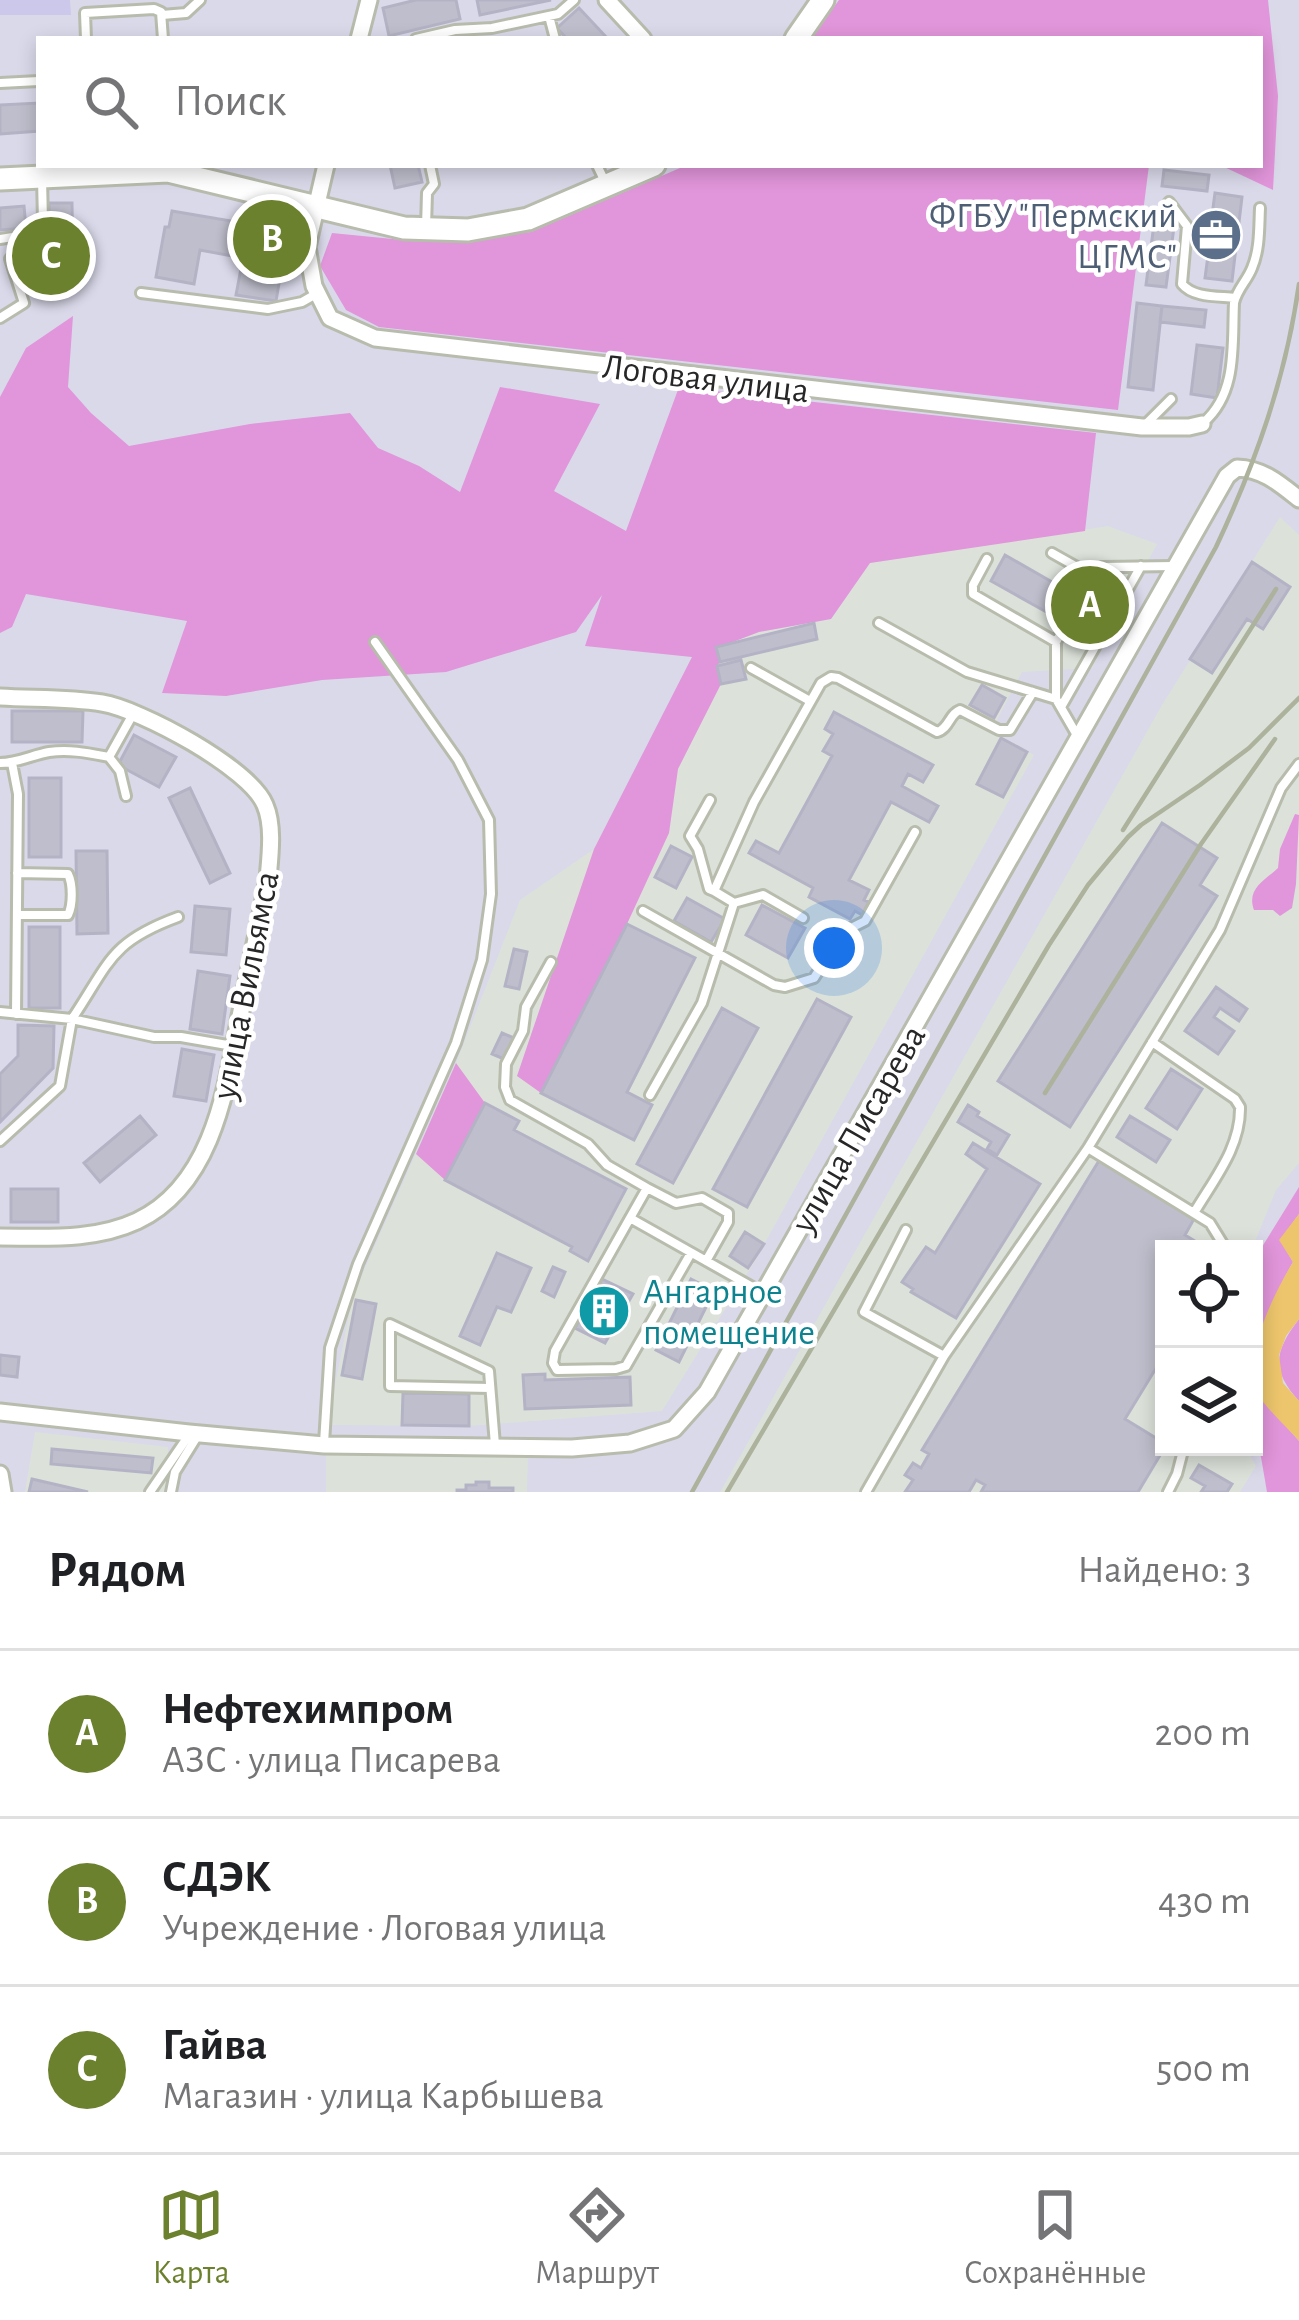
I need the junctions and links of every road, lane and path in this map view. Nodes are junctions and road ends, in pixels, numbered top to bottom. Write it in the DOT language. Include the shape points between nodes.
graph roads {
  1 [pos="200,0"];
  2 [pos="369,0"];
  3 [pos="574,0"];
  4 [pos="607,0"];
  5 [pos="823,0"];
  6 [pos="162,15"];
  7 [pos="549,16"];
  8 [pos="86,36"];
  9 [pos="163,36"];
  10 [pos="360,36"];
  11 [pos="429,36"];
  12 [pos="554,36"];
  13 [pos="641,36"];
  14 [pos="798,36"];
  15 [pos="36,81"];
  16 [pos="0,83"];
  17 [pos="168,168"];
  18 [pos="325,168"];
  19 [pos="431,168"];
  20 [pos="638,168"];
  21 [pos="602,175"];
  22 [pos="42,177"];
  23 [pos="0,179"];
  24 [pos="1169,202"];
  25 [pos="314,206"];
  26 [pos="1259,208"];
  27 [pos="426,229"];
  28 [pos="43,232"];
  29 [pos="0,239"];
  30 [pos="10,260"];
  31 [pos="44,266"];
  32 [pos="141,293"];
  33 [pos="317,293"];
  34 [pos="1235,298"];
  35 [pos="0,318"];
  36 [pos="1171,399"];
  37 [pos="1202,424"];
  38 [pos="1142,428"];
  39 [pos="1299,500"];
  40 [pos="1052,553"];
  41 [pos="987,560"];
  42 [pos="1141,566"];
  43 [pos="1175,566"];
  44 [pos="1093,576"];
  45 [pos="1076,606"];
  46 [pos="1070,616"];
  47 [pos="879,623"];
  48 [pos="375,642"];
  49 [pos="1056,642"];
  50 [pos="751,668"];
  51 [pos="1034,692"];
  52 [pos="0,697"];
  53 [pos="810,701"];
  54 [pos="1059,703"];
  55 [pos="134,713"];
  56 [pos="1078,736"];
  57 [pos="109,757"];
  58 [pos="0,763"];
  59 [pos="12,763"];
  60 [pos="1299,764"];
  61 [pos="126,796"];
  62 [pos="710,800"];
  63 [pos="915,832"];
  64 [pos="17,873"];
  65 [pos="714,892"];
  66 [pos="734,903"];
  67 [pos="643,911"];
  68 [pos="17,915"];
  69 [pos="178,916"];
  70 [pos="803,918"];
  71 [pos="719,954"];
  72 [pos="551,962"];
  73 [pos="0,1012"];
  74 [pos="16,1014"];
  75 [pos="73,1019"];
  76 [pos="1152,1042"];
  77 [pos="234,1047"];
  78 [pos="650,1095"];
  79 [pos="0,1141"];
  80 [pos="1088,1148"];
  81 [pos="647,1188"];
  82 [pos="1194,1213"];
  83 [pos="630,1218"];
  84 [pos="906,1230"];
  85 [pos="0,1237"];
  86 [pos="1221,1240"];
  87 [pos="691,1253"];
  88 [pos="706,1261"];
  89 [pos="763,1294"];
  90 [pos="944,1356"];
  91 [pos="490,1388"];
  92 [pos="0,1412"];
  93 [pos="194,1434"];
  94 [pos="324,1444"];
  95 [pos="495,1446"];
  96 [pos="1182,1456"];
  97 [pos="0,1474"];
  98 [pos="3,1492"];
  99 [pos="150,1492"];
  100 [pos="171,1492"];
  101 [pos="866,1492"];
  102 [pos="1168,1492"];
  1 -- 6 [label="lane" via="186,13"];
  2 -- 10 [label="street"];
  3 -- 7 [label="lane"];
  4 -- 13 [label="street"];
  5 -- 14 [label="street"];
  6 -- 8 [label="lane" via="85,13"];
  6 -- 9 [label="lane"];
  7 -- 11 [label="lane"];
  7 -- 12 [label="lane"];
  15 -- 16 [label="lane"];
  17 -- 22 [label="street"];
  17 -- 25 [label="street"];
  18 -- 25 [label="street"];
  19 -- 27 [label="lane"];
  20 -- 21 [label="street"];
  21 -- 27 [label="street" via="528,219"];
  22 -- 23 [label="street"];
  22 -- 28 [label="lane"];
  24 -- 34 [label="lane" via="1186,226 1182,284"];
  25 -- 27 [label="street"];
  25 -- 33 [label="street" via="307,247"];
  26 -- 34 [label="lane" via="1254,265"];
  28 -- 29 [label="lane"];
  28 -- 31 [label="lane"];
  30 -- 35 [label="lane" via="24,303"];
  32 -- 33 [label="lane" via="268,309"];
  33 -- 38 [label="street, Логовая улица" via="330,317 375,338"];
  34 -- 37 [label="lane" via="1230,378 1220,406"];
  36 -- 38 [label="lane"];
  37 -- 38 [label="street, Логовая улица"];
  39 -- 43 [label="street, улица Писарева" via="1269,476 1237,468"];
  40 -- 44 [label="lane"];
  41 -- 49 [label="lane" via="973,594"];
  42 -- 43 [label="lane"];
  42 -- 44 [label="lane" via="1102,567"];
  42 -- 54 [label="lane"];
  43 -- 56 [label="street, улица Писарева"];
  44 -- 45 [label="lane"];
  46 -- 49 [label="lane"];
  47 -- 51 [label="lane" via="967,672"];
  48 -- 94 [label="lane" via="458,760 489,820 491,894 482,960 456,1043 358,1264 330,1348"];
  49 -- 54 [label="lane"];
  50 -- 53 [label="lane"];
  51 -- 53 [label="lane" via="1006,731 960,710 942,731 931,731 838,678 820,683"];
  51 -- 54 [label="lane"];
  52 -- 55 [label="street, улица Вильямса"];
  53 -- 65 [label="lane"];
  54 -- 56 [label="lane"];
  55 -- 57 [label="lane"];
  55 -- 77 [label="street, улица Вильямса" via="235,770 266,806 268,879"];
  56 -- 89 [label="street, улица Писарева"];
  57 -- 59 [label="lane" via="74,750"];
  57 -- 61 [label="lane"];
  58 -- 59 [label="lane"];
  59 -- 64 [label="lane"];
  60 -- 76 [label="lane" via="1220,930"];
  62 -- 65 [label="lane" via="690,836"];
  63 -- 71 [label="lane" via="866,921 843,932 814,978 778,987"];
  64 -- 68 [label="lane"];
  64 -- 68 [label="lane" via="68,874 70,909"];
  65 -- 66 [label="lane"];
  66 -- 70 [label="lane" via="763,895"];
  66 -- 71 [label="lane"];
  67 -- 71 [label="lane"];
  68 -- 74 [label="lane"];
  69 -- 75 [label="lane" via="125,942"];
  71 -- 78 [label="lane" via="702,1003"];
  72 -- 81 [label="lane" via="506,1064 507,1094"];
  73 -- 74 [label="lane"];
  74 -- 75 [label="lane"];
  75 -- 77 [label="lane"];
  75 -- 79 [label="lane" via="61,1086"];
  76 -- 80 [label="lane"];
  76 -- 82 [label="lane" via="1240,1106 1234,1145"];
  77 -- 85 [label="street, улица Вильямса" via="208,1142 162,1206 105,1233"];
  80 -- 82 [label="lane"];
  80 -- 90 [label="lane"];
  81 -- 83 [label="lane"];
  81 -- 88 [label="lane" via="676,1203 702,1198 728,1213"];
  82 -- 86 [label="lane"];
  83 -- 87 [label="lane"];
  83 -- 87 [label="lane" via="555,1351 557,1370 626,1366"];
  84 -- 90 [label="lane" via="864,1312"];
  87 -- 88 [label="lane"];
  88 -- 89 [label="lane"];
  89 -- 95 [label="street, улица Писарева" via="707,1392 674,1429 630,1444"];
  90 -- 101 [label="lane"];
  91 -- 91 [label="lane" via="489,1371 390,1324 390,1386"];
  91 -- 95 [label="lane"];
  92 -- 93 [label="street, улица Писарева"];
  93 -- 94 [label="street, улица Писарева"];
  93 -- 99 [label="lane"];
  93 -- 100 [label="lane"];
  94 -- 95 [label="street, улица Писарева"];
  96 -- 102 [label="lane"];
  97 -- 98 [label="street"];
}
